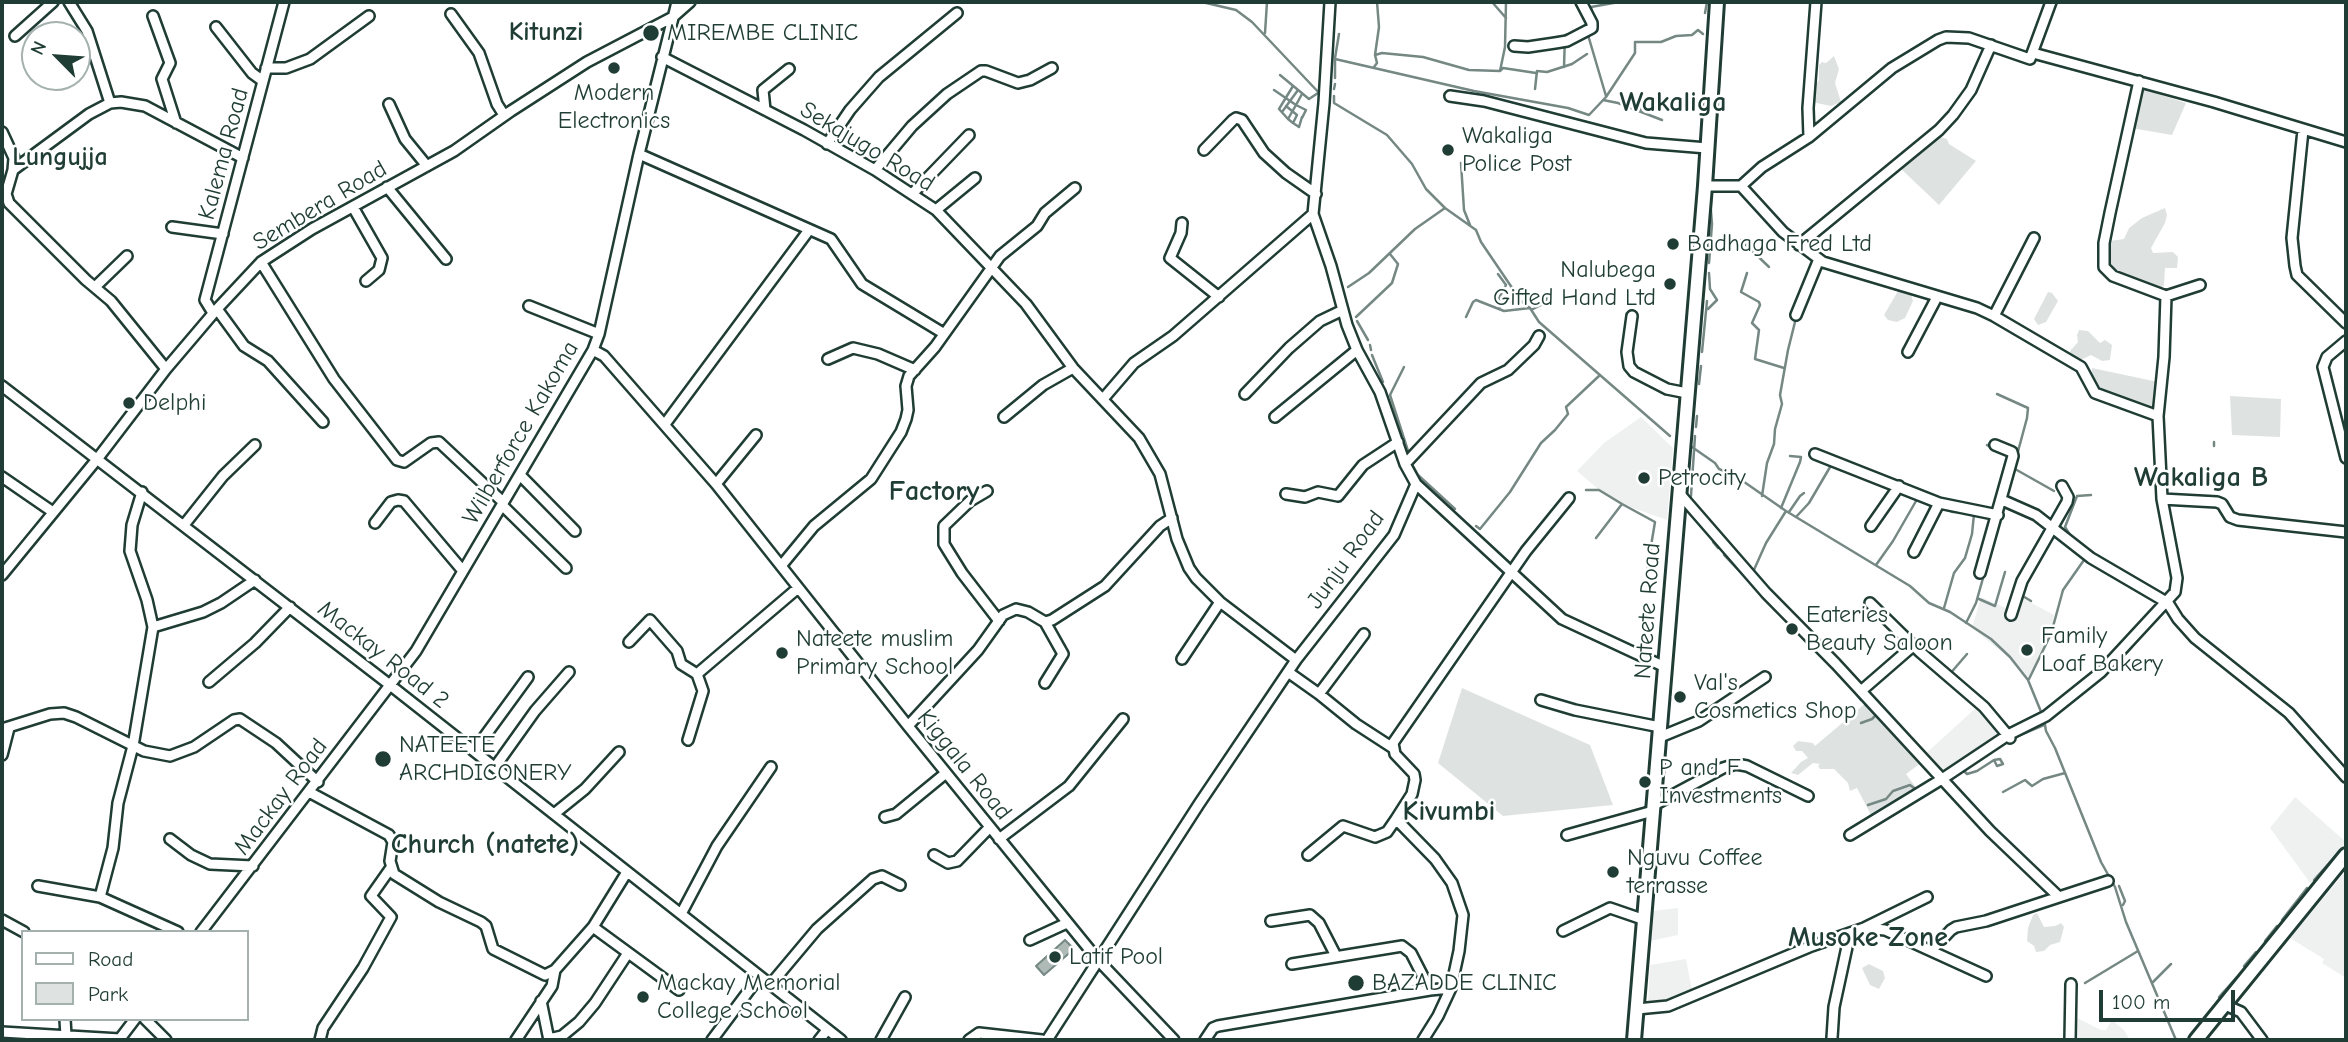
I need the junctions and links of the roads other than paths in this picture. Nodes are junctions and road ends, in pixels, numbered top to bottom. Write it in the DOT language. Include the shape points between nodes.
graph roads {
  1 [pos="53,2"];
  2 [pos="69,2"];
  3 [pos="284,2"];
  4 [pos="677,2"];
  5 [pos="690,2"];
  6 [pos="1330,2"];
  7 [pos="1581,2"];
  8 [pos="1717,2"];
  9 [pos="1816,2"];
  10 [pos="2050,2"];
  11 [pos="957,13"];
  12 [pos="451,14"];
  13 [pos="153,16"];
  14 [pos="369,16"];
  15 [pos="673,16"];
  16 [pos="216,27"];
  17 [pos="15,36"];
  18 [pos="1991,45"];
  19 [pos="1514,46"];
  20 [pos="2033,53"];
  21 [pos="663,57"];
  22 [pos="266,68"];
  23 [pos="1052,68"];
  24 [pos="789,69"];
  25 [pos="263,81"];
  26 [pos="2138,81"];
  27 [pos="1450,96"];
  28 [pos="110,103"];
  29 [pos="389,104"];
  30 [pos="765,110"];
  31 [pos="504,115"];
  32 [pos="176,123"];
  33 [pos="2303,130"];
  34 [pos="2,132"];
  35 [pos="969,135"];
  36 [pos="1809,137"];
  37 [pos="2346,142"];
  38 [pos="827,144"];
  39 [pos="1707,148"];
  40 [pos="1204,150"];
  41 [pos="639,154"];
  42 [pos="243,158"];
  43 [pos="427,166"];
  44 [pos="13,170"];
  45 [pos="875,170"];
  46 [pos="975,178"];
  47 [pos="1705,186"];
  48 [pos="1741,186"];
  49 [pos="387,187"];
  50 [pos="1075,188"];
  51 [pos="4,189"];
  52 [pos="912,194"];
  53 [pos="1316,194"];
  54 [pos="353,207"];
  55 [pos="936,210"];
  56 [pos="1313,214"];
  57 [pos="1182,223"];
  58 [pos="172,227"];
  59 [pos="809,230"];
  60 [pos="223,234"];
  61 [pos="2034,239"];
  62 [pos="1799,246"];
  63 [pos="127,256"];
  64 [pos="446,259"];
  65 [pos="1819,259"];
  66 [pos="261,261"];
  67 [pos="992,267"];
  68 [pos="366,281"];
  69 [pos="2200,285"];
  70 [pos="95,287"];
  71 [pos="2166,296"];
  72 [pos="1219,297"];
  73 [pos="1937,297"];
  74 [pos="529,306"];
  75 [pos="1343,310"];
  76 [pos="215,311"];
  77 [pos="1796,315"];
  78 [pos="1632,316"];
  79 [pos="1994,316"];
  80 [pos="2346,323"];
  81 [pos="943,333"];
  82 [pos="599,334"];
  83 [pos="1539,336"];
  84 [pos="2346,341"];
  85 [pos="593,350"];
  86 [pos="1357,350"];
  87 [pos="1908,352"];
  88 [pos="828,359"];
  89 [pos="1073,368"];
  90 [pos="166,369"];
  91 [pos="915,370"];
  92 [pos="2,386"];
  93 [pos="1687,393"];
  94 [pos="1245,394"];
  95 [pos="1103,399"];
  96 [pos="1004,416"];
  97 [pos="2158,416"];
  98 [pos="1275,417"];
  99 [pos="323,422"];
  100 [pos="665,424"];
  101 [pos="756,435"];
  102 [pos="1398,442"];
  103 [pos="1995,444"];
  104 [pos="255,445"];
  105 [pos="1815,454"];
  106 [pos="98,458"];
  107 [pos="2346,458"];
  108 [pos="1405,464"];
  109 [pos="520,475"];
  110 [pos="2,477"];
  111 [pos="716,484"];
  112 [pos="1416,484"];
  113 [pos="1899,486"];
  114 [pos="2062,486"];
  115 [pos="987,491"];
  116 [pos="142,492"];
  117 [pos="1678,493"];
  118 [pos="1286,494"];
  119 [pos="1569,498"];
  120 [pos="2162,499"];
  121 [pos="2002,500"];
  122 [pos="503,503"];
  123 [pos="1938,503"];
  124 [pos="53,512"];
  125 [pos="1998,515"];
  126 [pos="1171,518"];
  127 [pos="375,523"];
  128 [pos="184,525"];
  129 [pos="1871,526"];
  130 [pos="2053,528"];
  131 [pos="575,531"];
  132 [pos="2346,532"];
  133 [pos="1914,552"];
  134 [pos="781,566"];
  135 [pos="566,568"];
  136 [pos="463,571"];
  137 [pos="1513,572"];
  138 [pos="1980,573"];
  139 [pos="2,575"];
  140 [pos="255,580"];
  141 [pos="798,588"];
  142 [pos="1220,602"];
  143 [pos="1870,603"];
  144 [pos="2168,603"];
  145 [pos="290,607"];
  146 [pos="2011,615"];
  147 [pos="999,621"];
  148 [pos="1045,622"];
  149 [pos="152,627"];
  150 [pos="1364,634"];
  151 [pos="629,642"];
  152 [pos="1914,645"];
  153 [pos="1182,659"];
  154 [pos="1296,660"];
  155 [pos="1665,667"];
  156 [pos="569,672"];
  157 [pos="1289,672"];
  158 [pos="696,674"];
  159 [pos="528,677"];
  160 [pos="1765,677"];
  161 [pos="209,682"];
  162 [pos="1045,683"];
  163 [pos="390,685"];
  164 [pos="1861,691"];
  165 [pos="1319,694"];
  166 [pos="1541,700"];
  167 [pos="1123,719"];
  168 [pos="908,726"];
  169 [pos="5,729"];
  170 [pos="1660,732"];
  171 [pos="2009,737"];
  172 [pos="688,740"];
  173 [pos="133,746"];
  174 [pos="1393,748"];
  175 [pos="474,751"];
  176 [pos="619,752"];
  177 [pos="2,755"];
  178 [pos="495,767"];
  179 [pos="771,768"];
  180 [pos="946,773"];
  181 [pos="2346,777"];
  182 [pos="1942,779"];
  183 [pos="318,782"];
  184 [pos="309,792"];
  185 [pos="1808,796"];
  186 [pos="1654,808"];
  187 [pos="554,814"];
  188 [pos="885,817"];
  189 [pos="1396,819"];
  190 [pos="990,827"];
  191 [pos="1567,835"];
  192 [pos="1850,835"];
  193 [pos="170,839"];
  194 [pos="999,839"];
  195 [pos="934,855"];
  196 [pos="1308,855"];
  197 [pos="2346,855"];
  198 [pos="253,866"];
  199 [pos="390,869"];
  200 [pos="627,872"];
  201 [pos="2108,881"];
  202 [pos="900,885"];
  203 [pos="38,886"];
  204 [pos="100,897"];
  205 [pos="1927,897"];
  206 [pos="2059,897"];
  207 [pos="681,914"];
  208 [pos="2,920"];
  209 [pos="1645,920"];
  210 [pos="1271,921"];
  211 [pos="1068,923"];
  212 [pos="593,927"];
  213 [pos="1864,928"];
  214 [pos="21,930"];
  215 [pos="174,930"];
  216 [pos="203,930"];
  217 [pos="1563,931"];
  218 [pos="1850,933"];
  219 [pos="1030,940"];
  220 [pos="1932,950"];
  221 [pos="628,953"];
  222 [pos="1336,956"];
  223 [pos="1097,960"];
  224 [pos="1292,964"];
  225 [pos="555,970"];
  226 [pos="1986,976"];
  227 [pos="759,977"];
  228 [pos="2071,984"];
  229 [pos="770,985"];
  230 [pos="1451,988"];
  231 [pos="679,990"];
  232 [pos="1430,990"];
  233 [pos="905,997"];
  234 [pos="541,1000"];
  235 [pos="2225,1005"];
  236 [pos="1637,1009"];
  237 [pos="65,1021"];
  238 [pos="133,1021"];
  239 [pos="147,1021"];
  240 [pos="827,1030"];
  241 [pos="2,1032"];
  242 [pos="66,1036"];
  243 [pos="1832,1038"];
  244 [pos="119,1040"];
  245 [pos="166,1040"];
  246 [pos="320,1040"];
  247 [pos="516,1040"];
  248 [pos="549,1040"];
  249 [pos="712,1040"];
  250 [pos="819,1040"];
  251 [pos="841,1040"];
  252 [pos="881,1040"];
  253 [pos="969,1040"];
  254 [pos="1042,1040"];
  255 [pos="1047,1040"];
  256 [pos="1174,1040"];
  257 [pos="1205,1040"];
  258 [pos="1423,1040"];
  259 [pos="1634,1040"];
  260 [pos="2070,1040"];
  261 [pos="2196,1040"];
  262 [pos="2262,1040"];
  1 -- 17 [label="street"];
  2 -- 28 [label="street" via="87,31"];
  3 -- 22 [label="street, Kalema Road"];
  4 -- 15 [label="street, Wilberforce Kakoma"];
  5 -- 15 [label="street, Sembera Road"];
  6 -- 53 [label="street"];
  7 -- 19 [label="street" via="1592,27 1567,41"];
  8 -- 39 [label="main road, Nateete Road"];
  9 -- 36 [label="street"];
  10 -- 20 [label="street"];
  11 -- 38 [label="street" via="879,77"];
  12 -- 31 [label="street" via="479,53"];
  13 -- 32 [label="street" via="170,64 162,79"];
  14 -- 22 [label="street" via="310,59 286,68"];
  15 -- 21 [label="street, Wilberforce Kakoma"];
  15 -- 31 [label="street, Sembera Road" via="587,62"];
  16 -- 25 [label="street"];
  18 -- 20 [label="street" via="2030,59"];
  18 -- 36 [label="street" via="1958,37 1928,44"];
  18 -- 62 [label="street" via="1971,90 1939,130"];
  20 -- 26 [label="street"];
  21 -- 30 [label="street, Sekajugo Road"];
  21 -- 41 [label="street, Wilberforce Kakoma"];
  22 -- 25 [label="street, Kalema Road"];
  23 -- 45 [label="street" via="1018,83 981,71 912,126"];
  24 -- 30 [label="street" via="763,90"];
  25 -- 42 [label="street, Kalema Road"];
  26 -- 33 [label="street"];
  26 -- 71 [label="street" via="2104,243 2104,267 2113,276"];
  27 -- 39 [label="street" via="1646,144"];
  28 -- 32 [label="street" via="138,104"];
  28 -- 44 [label="street"];
  29 -- 43 [label="street" via="405,139"];
  30 -- 38 [label="street, Sekajugo Road"];
  31 -- 43 [label="street, Sembera Road"];
  32 -- 42 [label="street"];
  33 -- 37 [label="street"];
  33 -- 80 [label="street" via="2292,238 2294,266 2297,275"];
  34 -- 44 [label="street" via="13,153"];
  35 -- 52 [label="street"];
  36 -- 48 [label="street"];
  38 -- 45 [label="street, Sekajugo Road"];
  39 -- 47 [label="main road, Nateete Road"];
  40 -- 53 [label="street" via="1236,118 1264,153"];
  41 -- 59 [label="street"];
  41 -- 82 [label="street, Wilberforce Kakoma"];
  42 -- 60 [label="street, Kalema Road"];
  43 -- 49 [label="street, Sembera Road"];
  44 -- 51 [label="street"];
  45 -- 52 [label="street, Sekajugo Road"];
  46 -- 55 [label="street"];
  47 -- 48 [label="street"];
  47 -- 93 [label="main road, Nateete Road"];
  48 -- 62 [label="street"];
  49 -- 54 [label="street, Sembera Road"];
  49 -- 64 [label="street"];
  50 -- 67 [label="street"];
  51 -- 70 [label="street" via="9,203 29,225"];
  52 -- 55 [label="street, Sekajugo Road"];
  53 -- 56 [label="street"];
  54 -- 66 [label="street, Sembera Road"];
  54 -- 68 [label="street" via="382,258 379,270"];
  55 -- 67 [label="street, Sekajugo Road"];
  56 -- 72 [label="street"];
  56 -- 75 [label="street"];
  57 -- 72 [label="street" via="1170,258"];
  58 -- 60 [label="street"];
  59 -- 81 [label="street" via="831,239 862,284"];
  59 -- 100 [label="street"];
  60 -- 76 [label="street, Kalema Road" via="205,300"];
  61 -- 79 [label="street"];
  62 -- 65 [label="street"];
  63 -- 70 [label="street"];
  65 -- 73 [label="street"];
  65 -- 77 [label="street"];
  66 -- 76 [label="street, Sembera Road"];
  66 -- 122 [label="street" via="334,379 397,460 404,462 439,442"];
  67 -- 81 [label="street"];
  67 -- 89 [label="street, Sekajugo Road"];
  69 -- 71 [label="street"];
  70 -- 90 [label="street"];
  71 -- 97 [label="street"];
  72 -- 95 [label="street" via="1134,363"];
  73 -- 79 [label="street"];
  73 -- 87 [label="street"];
  74 -- 82 [label="street"];
  75 -- 86 [label="street"];
  75 -- 94 [label="street" via="1320,321"];
  76 -- 90 [label="street, Sembera Road"];
  76 -- 99 [label="street" via="244,346 268,360"];
  78 -- 93 [label="street" via="1629,366 1667,389"];
  79 -- 97 [label="street" via="2081,367 2098,395"];
  81 -- 91 [label="street"];
  82 -- 85 [label="street, Wilberforce Kakoma"];
  83 -- 108 [label="street" via="1508,370 1481,383"];
  84 -- 107 [label="street" via="2325,359 2323,367"];
  85 -- 100 [label="street, Kiggala Road" via="604,356"];
  85 -- 109 [label="street, Wilberforce Kakoma"];
  86 -- 98 [label="street"];
  86 -- 102 [label="street" via="1380,392"];
  88 -- 91 [label="street" via="853,348"];
  89 -- 95 [label="street, Sekajugo Road"];
  89 -- 96 [label="street"];
  90 -- 106 [label="street, Sembera Road"];
  91 -- 134 [label="street" via="906,386 906,419 901,432 872,479 814,526"];
  92 -- 106 [label="street, Mackay Road 2"];
  93 -- 117 [label="main road, Nateete Road"];
  95 -- 126 [label="street, Sekajugo Road" via="1154,460"];
  97 -- 120 [label="street"];
  100 -- 111 [label="street, Kiggala Road"];
  101 -- 111 [label="street"];
  102 -- 108 [label="street"];
  102 -- 118 [label="street" via="1363,465 1338,496"];
  103 -- 121 [label="street" via="2013,456"];
  104 -- 128 [label="street" via="223,475"];
  105 -- 113 [label="street" via="1880,483"];
  106 -- 116 [label="street, Mackay Road 2"];
  106 -- 124 [label="street, Sembera Road"];
  108 -- 112 [label="street"];
  109 -- 122 [label="street, Wilberforce Kakoma"];
  109 -- 131 [label="street"];
  110 -- 124 [label="street"];
  111 -- 134 [label="street, Kiggala Road"];
  112 -- 137 [label="street"];
  112 -- 154 [label="street, Junju Road" via="1387,547"];
  113 -- 123 [label="street"];
  113 -- 129 [label="street"];
  114 -- 130 [label="street" via="2067,502"];
  115 -- 147 [label="street" via="970,500 944,526 944,544"];
  116 -- 128 [label="street, Mackay Road 2"];
  116 -- 149 [label="street" via="130,551"];
  117 -- 155 [label="main road, Nateete Road"];
  117 -- 164 [label="street"];
  119 -- 137 [label="street"];
  120 -- 132 [label="street" via="2217,502 2238,520"];
  120 -- 144 [label="street" via="2177,578"];
  121 -- 125 [label="street"];
  121 -- 130 [label="street"];
  122 -- 135 [label="street"];
  122 -- 136 [label="street, Wilberforce Kakoma"];
  123 -- 125 [label="street"];
  123 -- 133 [label="street"];
  124 -- 139 [label="street, Sembera Road"];
  125 -- 138 [label="street"];
  126 -- 142 [label="street, Sekajugo Road" via="1189,568"];
  126 -- 148 [label="street" via="1105,586"];
  127 -- 136 [label="street" via="391,502 404,501"];
  128 -- 140 [label="street, Mackay Road 2"];
  130 -- 144 [label="street" via="2091,558"];
  130 -- 146 [label="street" via="2022,581"];
  134 -- 141 [label="street, Kiggala Road"];
  136 -- 163 [label="street, Wilberforce Kakoma" via="416,651"];
  137 -- 155 [label="street" via="1562,619"];
  137 -- 174 [label="street" via="1395,737"];
  140 -- 145 [label="street, Mackay Road 2"];
  140 -- 149 [label="street" via="203,612"];
  141 -- 158 [label="street"];
  141 -- 168 [label="street, Kiggala Road"];
  142 -- 153 [label="street"];
  142 -- 154 [label="street, Sekajugo Road"];
  143 -- 152 [label="street"];
  144 -- 171 [label="street" via="2101,672 2042,719"];
  144 -- 181 [label="street" via="2195,638 2289,713"];
  145 -- 161 [label="street"];
  145 -- 163 [label="street, Mackay Road 2"];
  147 -- 148 [label="street" via="1016,609"];
  147 -- 168 [label="street"];
  148 -- 162 [label="street" via="1063,654"];
  149 -- 173 [label="street"];
  150 -- 165 [label="street"];
  151 -- 158 [label="street" via="650,620 677,650 681,664"];
  152 -- 164 [label="street"];
  152 -- 171 [label="street" via="1984,707"];
  154 -- 157 [label="street, Junju Road"];
  155 -- 170 [label="main road, Nateete Road"];
  156 -- 178 [label="street"];
  157 -- 165 [label="street"];
  157 -- 223 [label="street, Junju Road"];
  158 -- 172 [label="street" via="703,691"];
  159 -- 175 [label="street"];
  160 -- 170 [label="street" via="1699,720"];
  163 -- 175 [label="street, Mackay Road 2"];
  163 -- 183 [label="street, Mackay Road"];
  164 -- 182 [label="street"];
  165 -- 174 [label="street"];
  166 -- 170 [label="street"];
  167 -- 194 [label="street" via="1069,786"];
  168 -- 180 [label="street, Kiggala Road"];
  169 -- 173 [label="street" via="64,713"];
  169 -- 177 [label="street"];
  170 -- 186 [label="main road, Nateete Road"];
  171 -- 182 [label="street"];
  173 -- 183 [label="street" via="170,756 240,719 276,743"];
  173 -- 204 [label="street"];
  174 -- 189 [label="street" via="1415,780"];
  175 -- 178 [label="street, Mackay Road 2"];
  176 -- 187 [label="street"];
  178 -- 187 [label="street, Mackay Road 2"];
  179 -- 207 [label="street" via="717,846"];
  180 -- 188 [label="street" via="896,814"];
  180 -- 190 [label="street, Kiggala Road"];
  182 -- 192 [label="street"];
  182 -- 206 [label="street"];
  183 -- 184 [label="street, Mackay Road"];
  184 -- 198 [label="street, Mackay Road"];
  184 -- 199 [label="street" via="389,835 393,842"];
  185 -- 186 [label="street" via="1736,764"];
  186 -- 191 [label="street"];
  186 -- 209 [label="main road, Nateete Road"];
  187 -- 200 [label="street, Mackay Road 2"];
  189 -- 196 [label="street" via="1387,832 1375,837 1343,826"];
  189 -- 230 [label="street" via="1435,859 1458,899 1462,932"];
  190 -- 194 [label="street, Kiggala Road"];
  190 -- 195 [label="street" via="957,861 948,863"];
  193 -- 198 [label="street" via="210,864"];
  194 -- 211 [label="street, Kiggala Road"];
  197 -- 235 [label="main road"];
  198 -- 216 [label="street, Mackay Road"];
  199 -- 225 [label="street" via="410,885 486,926 495,951 545,975"];
  199 -- 246 [label="street" via="371,896 391,918"];
  200 -- 207 [label="street, Mackay Road 2"];
  200 -- 212 [label="street"];
  201 -- 206 [label="street"];
  202 -- 229 [label="street" via="882,876 873,878 817,929"];
  203 -- 204 [label="street"];
  204 -- 215 [label="street"];
  205 -- 213 [label="street"];
  206 -- 220 [label="street" via="1956,927"];
  207 -- 227 [label="street, Mackay Road 2"];
  208 -- 214 [label="street"];
  209 -- 217 [label="street" via="1610,908"];
  209 -- 236 [label="main road, Nateete Road"];
  210 -- 222 [label="street" via="1310,915"];
  211 -- 219 [label="street"];
  211 -- 223 [label="street, Kiggala Road"];
  212 -- 221 [label="street"];
  212 -- 225 [label="street"];
  213 -- 218 [label="street"];
  213 -- 220 [label="street" via="1885,930"];
  218 -- 236 [label="street" via="1668,1006"];
  218 -- 243 [label="street"];
  220 -- 226 [label="street"];
  221 -- 231 [label="street"];
  221 -- 248 [label="street" via="579,1022"];
  222 -- 224 [label="street"];
  222 -- 232 [label="street" via="1402,946 1411,953"];
  223 -- 255 [label="street, Junju Road"];
  223 -- 256 [label="street, Kiggala Road"];
  225 -- 234 [label="street" via="552,986"];
  227 -- 229 [label="street, Mackay Road 2"];
  227 -- 249 [label="street"];
  228 -- 260 [label="street"];
  229 -- 240 [label="street, Mackay Road 2"];
  230 -- 232 [label="street"];
  230 -- 258 [label="street"];
  232 -- 257 [label="street" via="1218,1026"];
  233 -- 252 [label="street"];
  234 -- 247 [label="street"];
  234 -- 248 [label="street"];
  235 -- 261 [label="main road"];
  235 -- 262 [label="street" via="2241,1012"];
  236 -- 259 [label="main road, Nateete Road"];
  237 -- 242 [label="street"];
  238 -- 244 [label="street"];
  239 -- 245 [label="street"];
  240 -- 250 [label="street"];
  240 -- 251 [label="street, Mackay Road 2"];
  241 -- 242 [label="street"];
  242 -- 244 [label="street"];
  253 -- 254 [label="street" via="979,1033"];
}
